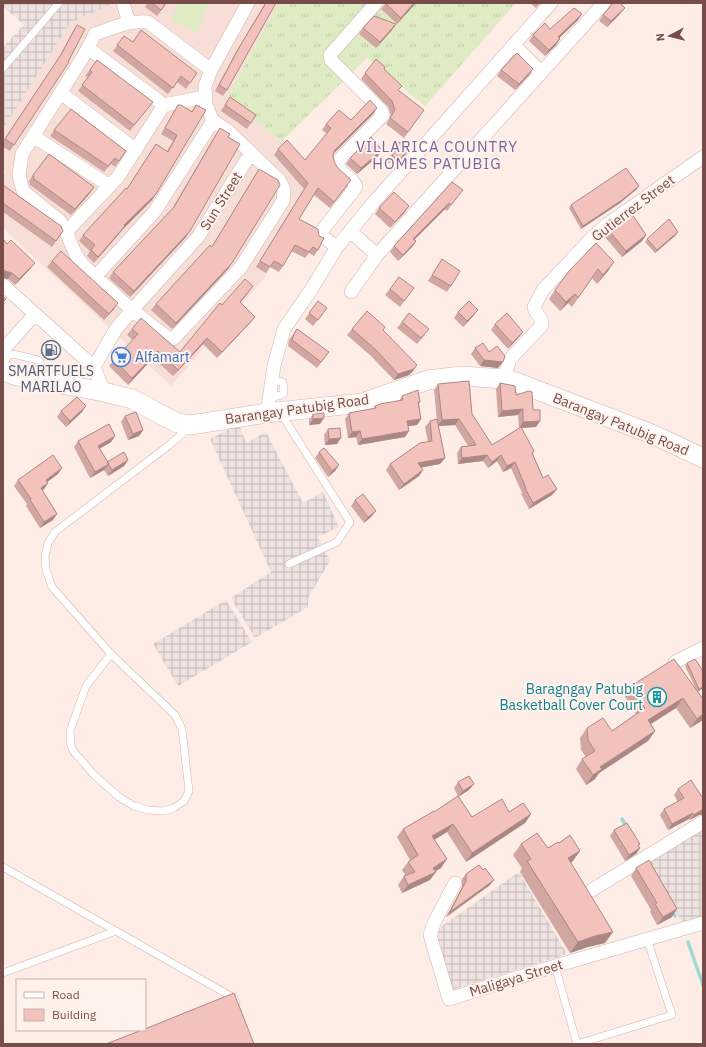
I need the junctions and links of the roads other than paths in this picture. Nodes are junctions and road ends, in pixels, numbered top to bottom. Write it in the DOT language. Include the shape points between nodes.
graph roads {
  1 [pos="59,3"];
  2 [pos="123,3"];
  3 [pos="248,3"];
  4 [pos="376,3"];
  5 [pos="551,3"];
  6 [pos="604,3"];
  7 [pos="129,23"];
  8 [pos="514,45"];
  9 [pos="88,48"];
  10 [pos="3,68"];
  11 [pos="211,70"];
  12 [pos="541,72"];
  13 [pos="60,93"];
  14 [pos="205,97"];
  15 [pos="164,104"];
  16 [pos="213,122"];
  17 [pos="33,136"];
  18 [pos="136,150"];
  19 [pos="250,152"];
  20 [pos="702,161"];
  21 [pos="110,186"];
  22 [pos="66,232"];
  23 [pos="350,232"];
  24 [pos="337,247"];
  25 [pos="376,256"];
  26 [pos="95,277"];
  27 [pos="3,285"];
  28 [pos="350,292"];
  29 [pos="132,310"];
  30 [pos="35,314"];
  31 [pos="3,350"];
  32 [pos="3,365"];
  33 [pos="94,367"];
  34 [pos="3,371"];
  35 [pos="37,379"];
  36 [pos="504,379"];
  37 [pos="104,392"];
  38 [pos="271,407"];
  39 [pos="192,425"];
  40 [pos="703,458"];
  41 [pos="289,564"];
  42 [pos="703,648"];
  43 [pos="111,654"];
  44 [pos="675,662"];
  45 [pos="703,822"];
  46 [pos="3,867"];
  47 [pos="455,883"];
  48 [pos="592,890"];
  49 [pos="703,923"];
  50 [pos="116,931"];
  51 [pos="647,939"];
  52 [pos="555,966"];
  53 [pos="3,973"];
  54 [pos="240,1011"];
  55 [pos="577,1044"];
  1 -- 10 [label="lane"];
  2 -- 7 [label="street"];
  3 -- 11 [label="street"];
  4 -- 24 [label="street" via="330,55 383,115 337,162 338,167 356,187 321,232 323,237"];
  5 -- 8 [label="street"];
  6 -- 12 [label="street"];
  7 -- 9 [label="street" via="95,34"];
  7 -- 11 [label="street" via="148,22"];
  8 -- 12 [label="street"];
  8 -- 23 [label="street"];
  9 -- 13 [label="street"];
  9 -- 15 [label="street"];
  11 -- 14 [label="street" via="205,86"];
  12 -- 25 [label="street"];
  13 -- 17 [label="street"];
  13 -- 18 [label="street"];
  14 -- 15 [label="street"];
  14 -- 16 [label="street"];
  15 -- 18 [label="street"];
  16 -- 19 [label="street" via="228,131"];
  16 -- 26 [label="street" via="155,211"];
  17 -- 21 [label="street"];
  17 -- 22 [label="street" via="22,154 19,175 23,191 60,221"];
  18 -- 21 [label="street"];
  19 -- 29 [label="street, Sun Street" via="198,238"];
  19 -- 29 [label="street" via="280,181 284,190 283,201 241,267 172,339"];
  20 -- 36 [label="street, Gutierrez Street" via="606,225 543,290 534,307 542,325 510,359"];
  21 -- 22 [label="street"];
  22 -- 26 [label="street" via="82,265"];
  23 -- 24 [label="street"];
  23 -- 25 [label="street"];
  24 -- 38 [label="street" via="284,328 274,366"];
  25 -- 28 [label="street"];
  26 -- 29 [label="street"];
  27 -- 30 [label="street"];
  29 -- 33 [label="street, Sun Street" via="116,329"];
  30 -- 31 [label="street"];
  30 -- 33 [label="street"];
  32 -- 35 [label="lane" via="8,356 14,354 38,360 40,364"];
  33 -- 37 [label="street"];
  34 -- 35 [label="main road, Barangay Patubig Road"];
  35 -- 37 [label="main road, Barangay Patubig Road"];
  36 -- 38 [label="main road, Barangay Patubig Road" via="462,376 434,379 362,402"];
  36 -- 40 [label="main road, Barangay Patubig Road" via="652,434"];
  37 -- 39 [label="main road, Barangay Patubig Road" via="132,398 177,424"];
  38 -- 39 [label="main road, Barangay Patubig Road"];
  38 -- 41 [label="lane" via="285,420 350,522 337,542"];
  39 -- 43 [label="lane" via="55,532 48,543 46,570 52,586"];
  42 -- 44 [label="street"];
  43 -- 43 [label="lane" via="86,686 70,731 71,746 95,776 119,797 134,806 149,810 162,811 174,808 184,801 189,791 182,729 175,715"];
  45 -- 48 [label="street"];
  46 -- 50 [label="lane"];
  47 -- 52 [label="street, Maligaya Street" via="430,935 449,999"];
  49 -- 51 [label="street, Maligaya Street"];
  50 -- 53 [label="lane"];
  50 -- 54 [label="lane" via="234,998"];
  51 -- 52 [label="street, Maligaya Street"];
  51 -- 55 [label="lane" via="672,1015"];
  52 -- 55 [label="lane"];
}
